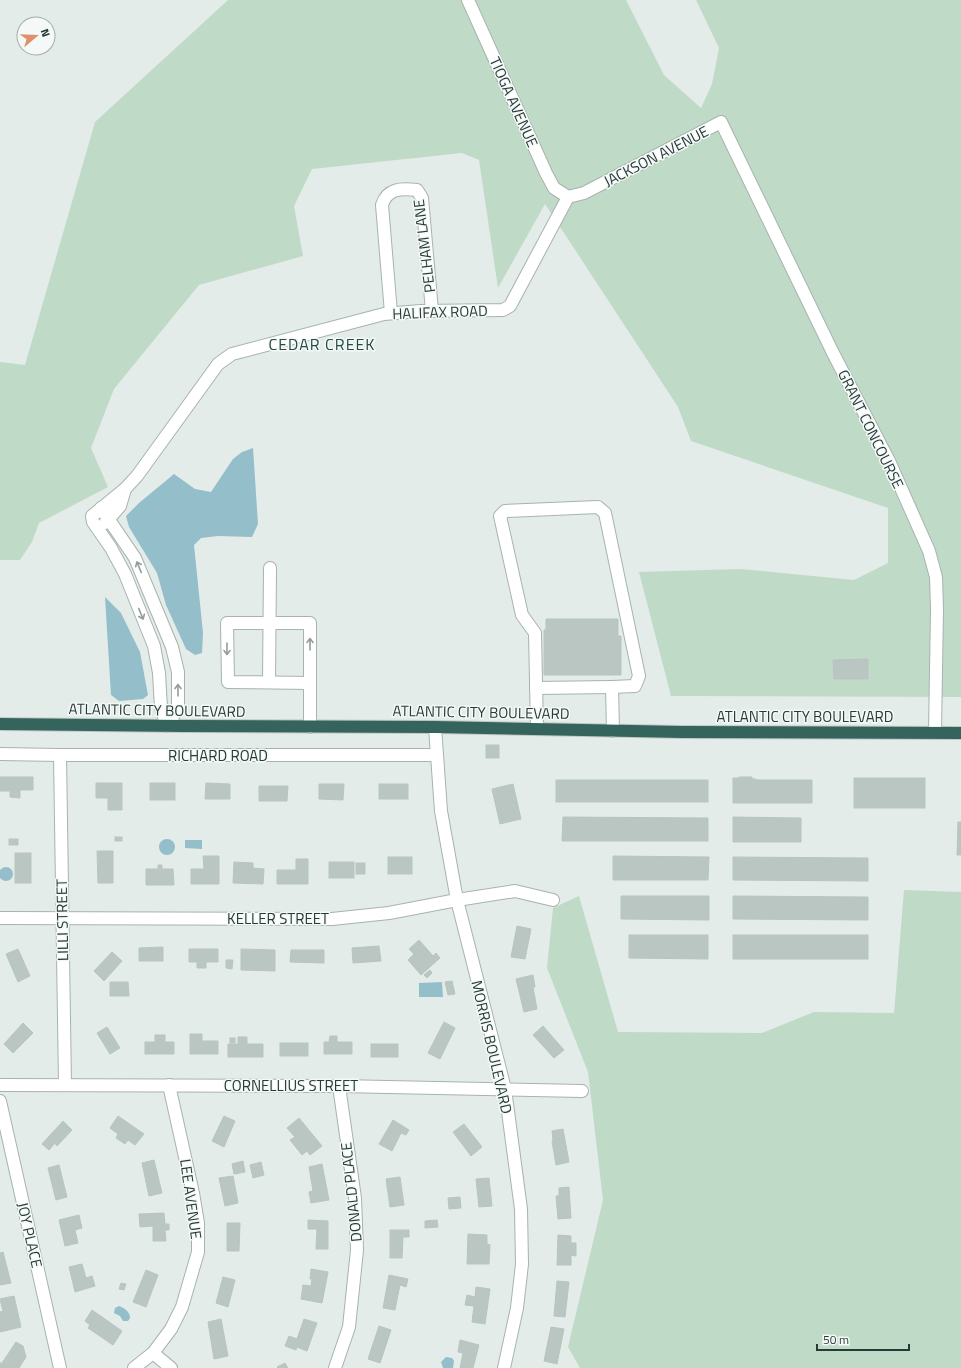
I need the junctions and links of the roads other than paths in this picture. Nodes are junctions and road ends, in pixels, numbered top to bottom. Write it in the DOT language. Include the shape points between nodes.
graph roads {
  1 [pos="468,0"];
  2 [pos="731,144"];
  3 [pos="568,197"];
  4 [pos="432,310"];
  5 [pos="391,313"];
  6 [pos="126,489"];
  7 [pos="101,508"];
  8 [pos="110,519"];
  9 [pos="98,528"];
  10 [pos="270,568"];
  11 [pos="269,623"];
  12 [pos="269,682"];
  13 [pos="310,683"];
  14 [pos="612,687"];
  15 [pos="536,688"];
  16 [pos="0,724"];
  17 [pos="167,726"];
  18 [pos="310,727"];
  19 [pos="435,727"];
  20 [pos="537,729"];
  21 [pos="613,731"];
  22 [pos="935,733"];
  23 [pos="961,733"];
  24 [pos="0,754"];
  25 [pos="60,755"];
  26 [pos="437,755"];
  27 [pos="457,900"];
  28 [pos="553,900"];
  29 [pos="0,918"];
  30 [pos="62,918"];
  31 [pos="0,1085"];
  32 [pos="65,1085"];
  33 [pos="169,1085"];
  34 [pos="339,1086"];
  35 [pos="505,1089"];
  36 [pos="582,1091"];
  37 [pos="0,1101"];
  38 [pos="153,1353"];
  39 [pos="60,1368"];
  40 [pos="134,1368"];
  41 [pos="172,1368"];
  42 [pos="335,1368"];
  43 [pos="504,1368"];
  1 -- 3 [label="street, TIOGA AVENUE" via="546,173 554,188"];
  2 -- 3 [label="street, JACKSON AVENUE" via="721,122 584,193"];
  2 -- 22 [label="street, GRANT CONCOURSE" via="889,461 929,551 936,577"];
  3 -- 4 [label="street, HALIFAX ROAD" via="510,306 503,310"];
  4 -- 5 [label="street, HALIFAX ROAD"];
  4 -- 5 [label="street, PELHAM LANE" via="422,198 417,190 407,189 391,192 384,197 382,205"];
  5 -- 6 [label="street, HALIFAX ROAD" via="243,350 225,358"];
  6 -- 7 [label="street, HALIFAX ROAD"];
  6 -- 8 [label="street, HALIFAX ROAD" via="120,506"];
  7 -- 8 [label="street"];
  7 -- 9 [label="street" via="92,516"];
  8 -- 9 [label="street, HALIFAX ROAD"];
  17 -- 8 [label="street, one-way" via="178,708 178,672 172,647 135,558"];
  9 -- 17 [label="street, one-way" via="125,574 154,646 161,708"];
  10 -- 11 [label="street"];
  11 -- 12 [label="street"];
  11 -- 12 [label="street, one-way" via="227,623 228,682"];
  13 -- 11 [label="street, one-way" via="310,623"];
  12 -- 13 [label="street"];
  13 -- 18 [label="street"];
  14 -- 15 [label="street"];
  14 -- 15 [label="street" via="635,686 639,676 605,513 598,507 505,511 500,516 522,615 535,632"];
  14 -- 21 [label="street"];
  15 -- 20 [label="street"];
  16 -- 17 [label="highway, ATLANTIC CITY BOULEVARD"];
  17 -- 18 [label="highway, ATLANTIC CITY BOULEVARD"];
  18 -- 19 [label="highway, ATLANTIC CITY BOULEVARD"];
  19 -- 20 [label="highway, ATLANTIC CITY BOULEVARD"];
  19 -- 26 [label="street, MORRIS BOULEVARD"];
  20 -- 21 [label="highway, ATLANTIC CITY BOULEVARD"];
  21 -- 22 [label="highway, ATLANTIC CITY BOULEVARD"];
  22 -- 23 [label="highway, ATLANTIC CITY BOULEVARD"];
  24 -- 25 [label="street, RICHARD ROAD"];
  25 -- 26 [label="street, RICHARD ROAD"];
  25 -- 30 [label="street, LILLI STREET"];
  26 -- 27 [label="street, MORRIS BOULEVARD" via="441,811"];
  27 -- 28 [label="street, KELLER STREET" via="515,891"];
  27 -- 30 [label="street, KELLER STREET" via="389,913 332,919"];
  27 -- 35 [label="street, MORRIS BOULEVARD"];
  29 -- 30 [label="street, KELLER STREET"];
  30 -- 32 [label="street, LILLI STREET"];
  31 -- 32 [label="street, CORNELLIUS STREET"];
  32 -- 33 [label="street, CORNELLIUS STREET"];
  33 -- 34 [label="street, CORNELLIUS STREET"];
  33 -- 38 [label="street, LEE AVENUE" via="193,1193 198,1223 198,1252 182,1307 171,1329"];
  34 -- 35 [label="street, CORNELLIUS STREET"];
  34 -- 42 [label="street, DONALD PLACE" via="354,1198 357,1250 349,1327"];
  35 -- 36 [label="street, CORNELLIUS STREET"];
  35 -- 43 [label="street, MORRIS BOULEVARD" via="521,1209 522,1264 517,1308"];
  37 -- 39 [label="street, JOY PLACE"];
  38 -- 40 [label="street, LEE AVENUE"];
  38 -- 41 [label="street"];
}
